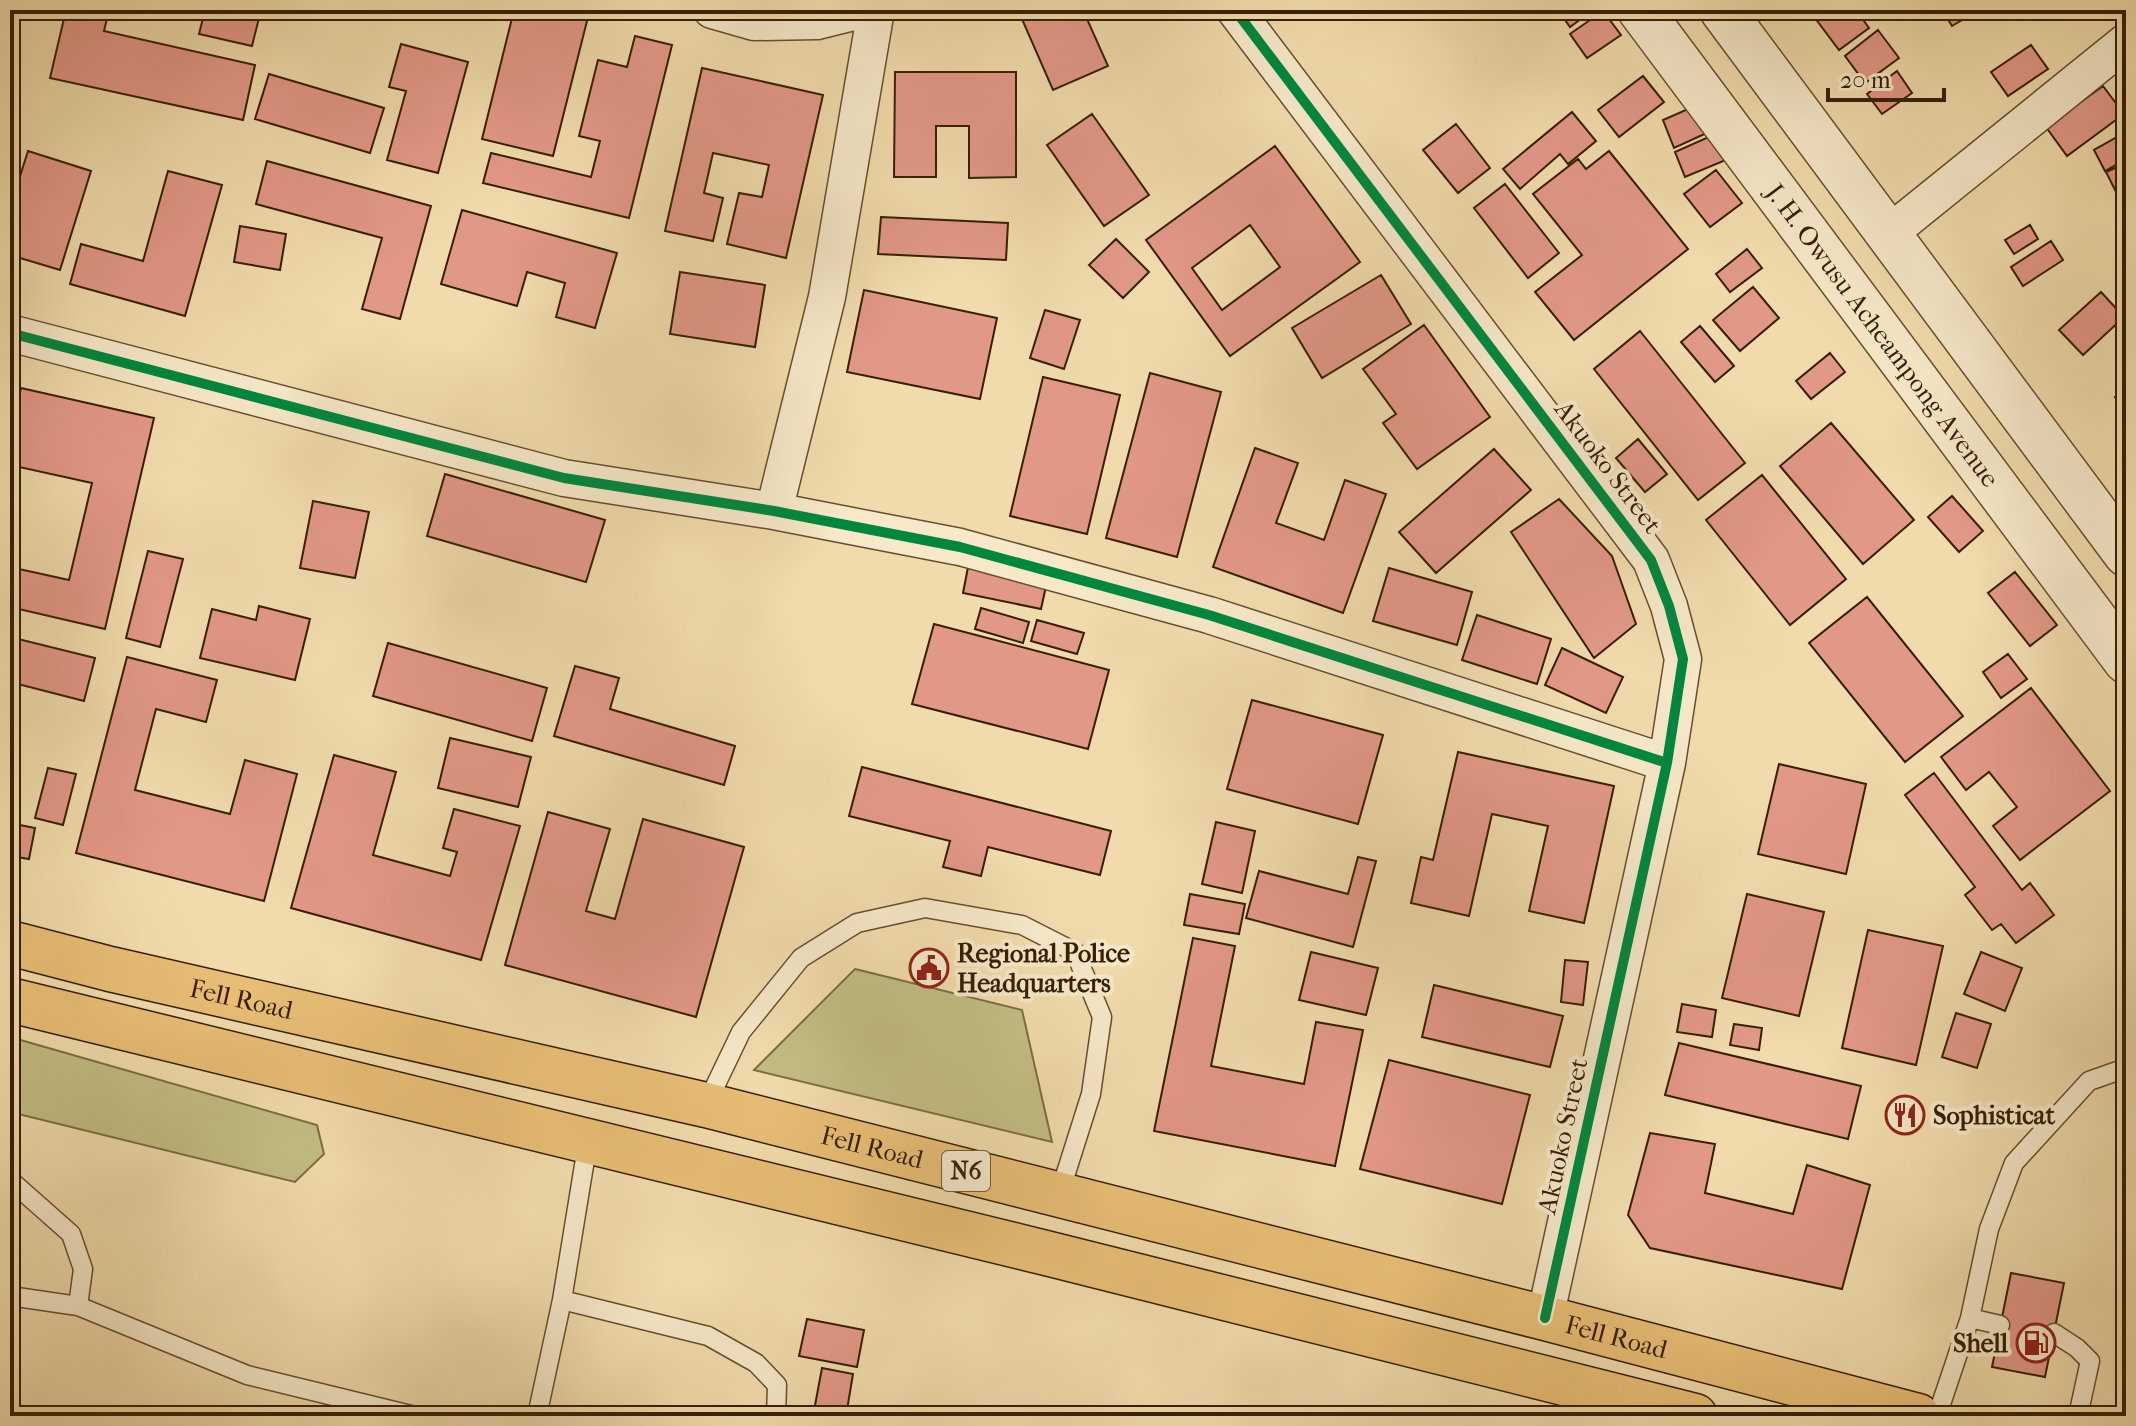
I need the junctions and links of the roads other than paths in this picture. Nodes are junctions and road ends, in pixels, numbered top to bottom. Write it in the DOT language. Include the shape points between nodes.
graph roads {
  1 [pos="712,10"];
  2 [pos="861,10"];
  3 [pos="876,10"];
  4 [pos="1235,10"];
  5 [pos="1640,10"];
  6 [pos="1722,10"];
  7 [pos="2126,42"];
  8 [pos="1887,235"];
  9 [pos="10,333"];
  10 [pos="774,511"];
  11 [pos="2126,554"];
  12 [pos="2126,661"];
  13 [pos="1667,763"];
  14 [pos="10,943"];
  15 [pos="10,1000"];
  16 [pos="2126,1068"];
  17 [pos="706,1105"];
  18 [pos="588,1141"];
  19 [pos="10,1180"];
  20 [pos="1059,1195"];
  21 [pos="10,1296"];
  22 [pos="562,1300"];
  23 [pos="78,1306"];
  24 [pos="1545,1318"];
  25 [pos="1970,1318"];
  26 [pos="2000,1325"];
  27 [pos="2054,1333"];
  28 [pos="415,1416"];
  29 [pos="537,1416"];
  30 [pos="776,1416"];
  31 [pos="1695,1416"];
  32 [pos="1918,1416"];
  33 [pos="1937,1416"];
  34 [pos="2078,1416"];
  1 -- 2 [label="street" via="754,22 817,21"];
  3 -- 10 [label="street" via="827,297"];
  4 -- 13 [label="street, Akuoko Street" via="1651,560 1683,659"];
  5 -- 12 [label="street, J. H. Owusu Acheampong Avenue"];
  6 -- 8 [label="street"];
  7 -- 8 [label="street"];
  8 -- 11 [label="street"];
  9 -- 10 [label="street" via="564,478"];
  10 -- 13 [label="street" via="960,547 1209,615"];
  13 -- 24 [label="street, Akuoko Street"];
  14 -- 17 [label="main road, Fell Road / N6"];
  15 -- 18 [label="main road, N6"];
  16 -- 25 [label="lane" via="2089,1081 2014,1163 1989,1229"];
  17 -- 20 [label="main road, Fell Road / N6"];
  17 -- 20 [label="lane" via="741,1032 801,958 857,923 925,908 1022,925 1075,952 1102,1017 1091,1094"];
  18 -- 22 [label="lane"];
  18 -- 31 [label="main road, N6"];
  19 -- 23 [label="lane" via="71,1234 83,1269"];
  20 -- 24 [label="main road, Fell Road / N6"];
  21 -- 23 [label="lane"];
  22 -- 29 [label="lane"];
  22 -- 30 [label="lane" via="708,1336 756,1363 777,1385"];
  23 -- 28 [label="lane" via="247,1375"];
  24 -- 32 [label="main road, Fell Road / N6"];
  25 -- 26 [label="lane"];
  25 -- 33 [label="lane"];
  27 -- 34 [label="lane" via="2090,1361"];
}
